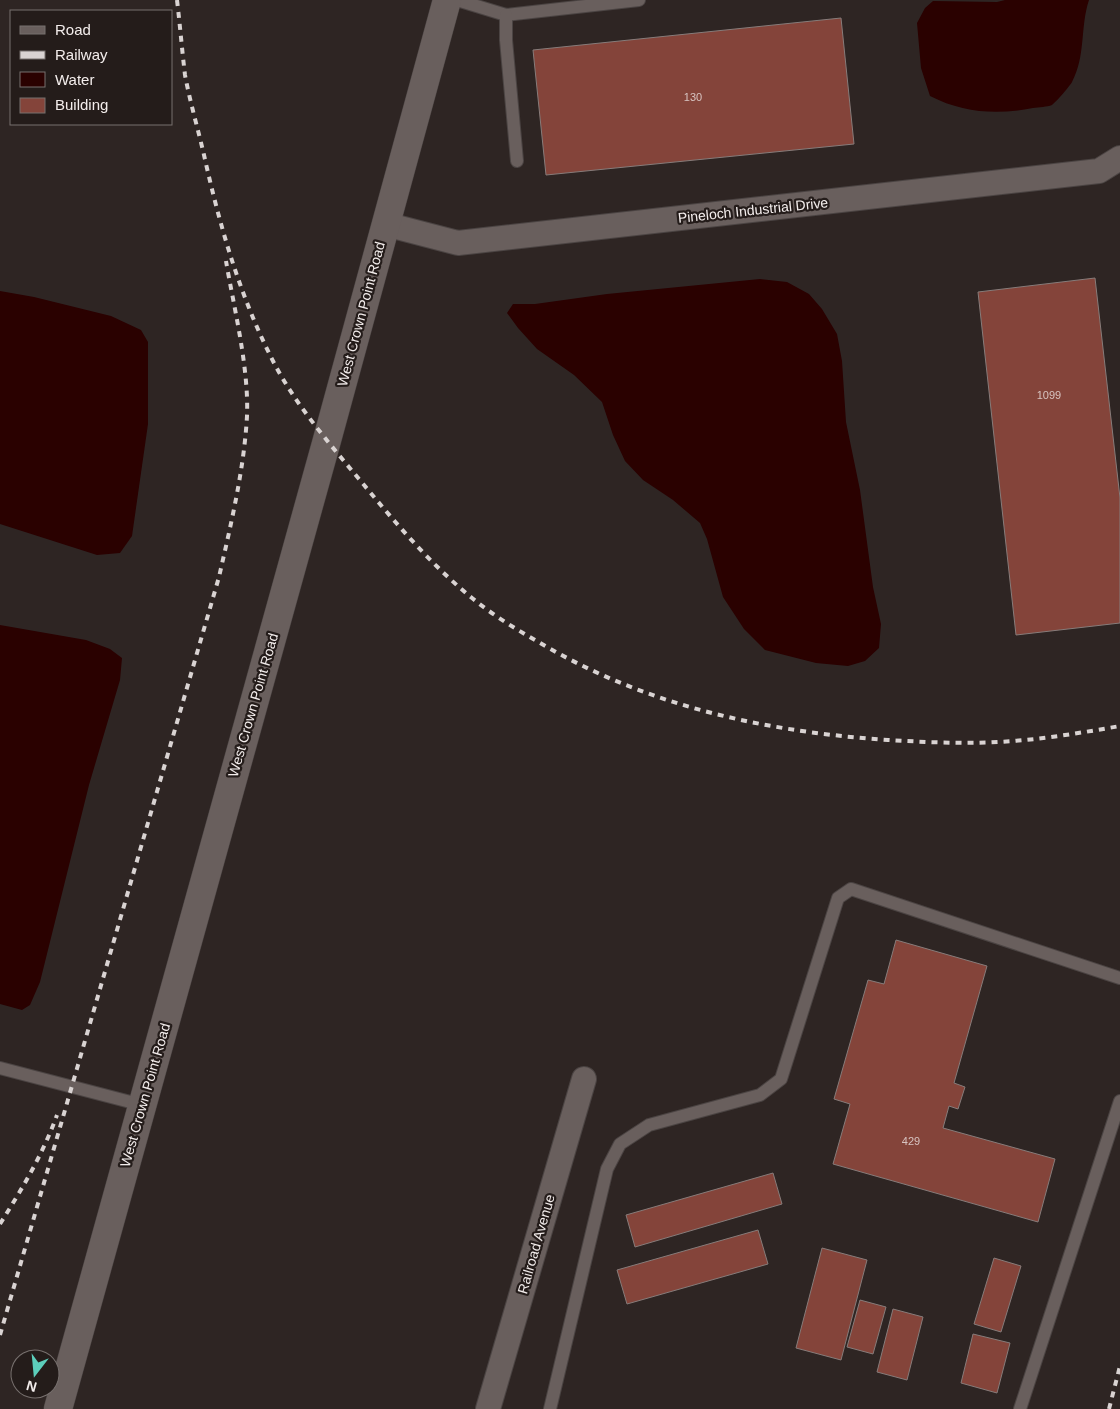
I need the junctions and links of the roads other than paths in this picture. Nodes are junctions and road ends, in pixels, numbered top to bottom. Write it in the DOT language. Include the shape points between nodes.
graph roads {
  1 [pos="447,0"];
  2 [pos="457,0"];
  3 [pos="639,0"];
  4 [pos="506,15"];
  5 [pos="1120,158"];
  6 [pos="517,161"];
  7 [pos="385,224"];
  8 [pos="1120,978"];
  9 [pos="0,1068"];
  10 [pos="584,1079"];
  11 [pos="1120,1101"];
  12 [pos="142,1105"];
  13 [pos="58,1409"];
  14 [pos="488,1409"];
  15 [pos="550,1409"];
  16 [pos="1020,1409"];
  1 -- 7 [label="street, West Crown Point Road"];
  2 -- 4 [label="lane"];
  3 -- 4 [label="lane"];
  4 -- 6 [label="lane"];
  5 -- 7 [label="street, Pineloch Industrial Drive" via="1099,171 458,243"];
  7 -- 12 [label="street, West Crown Point Road"];
  8 -- 15 [label="lane" via="851,889 838,898 781,1079 760,1095 649,1125 620,1144 607,1169"];
  9 -- 12 [label="lane"];
  10 -- 14 [label="street, Railroad Avenue"];
  11 -- 16 [label="lane"];
  12 -- 13 [label="street, West Crown Point Road"];
}
